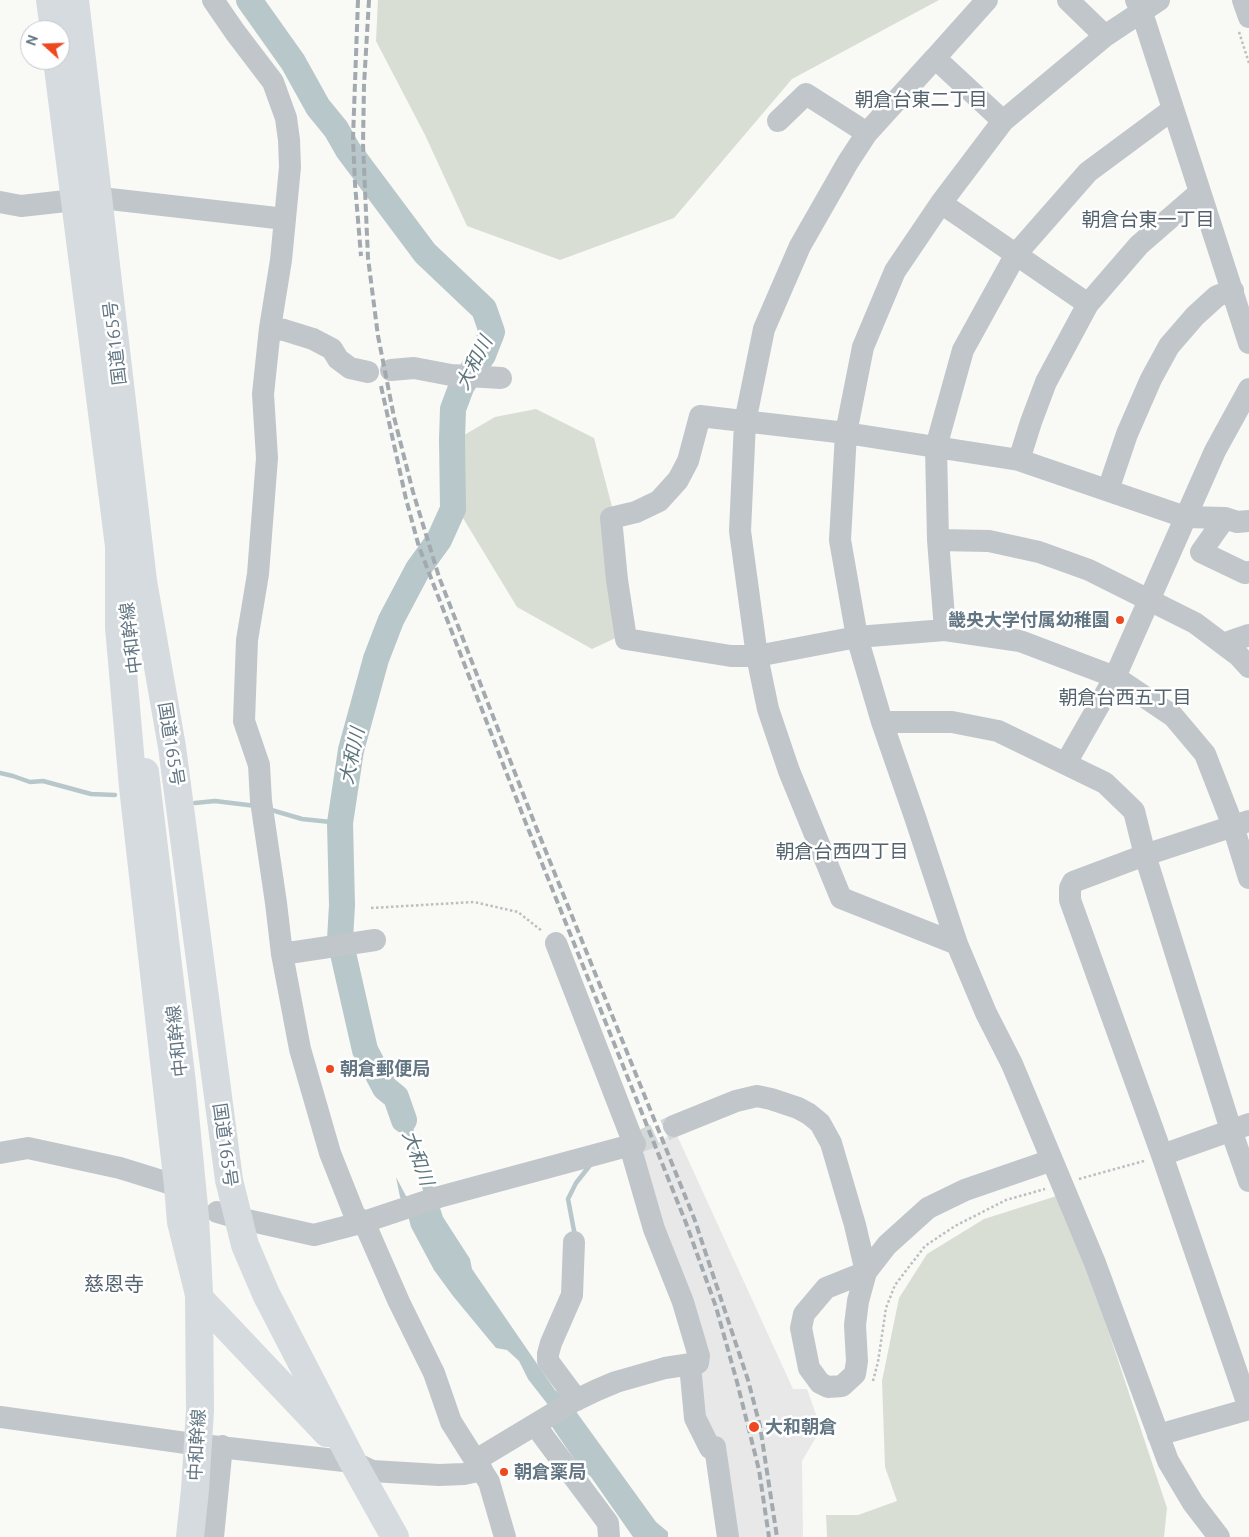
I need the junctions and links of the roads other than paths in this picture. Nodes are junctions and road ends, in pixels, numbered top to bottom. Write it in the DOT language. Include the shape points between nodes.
graph roads {
  1 [pos="50,0"];
  2 [pos="75,0"];
  3 [pos="213,0"];
  4 [pos="987,0"];
  5 [pos="1068,0"];
  6 [pos="1243,0"];
  7 [pos="1145,4"];
  8 [pos="1249,16"];
  9 [pos="53,20"];
  10 [pos="1105,36"];
  11 [pos="935,58"];
  12 [pos="60,70"];
  13 [pos="1173,110"];
  14 [pos="778,121"];
  15 [pos="1002,121"];
  16 [pos="867,133"];
  17 [pos="1200,192"];
  18 [pos="86,200"];
  19 [pos="0,202"];
  20 [pos="941,203"];
  21 [pos="285,219"];
  22 [pos="1016,254"];
  23 [pos="1233,290"];
  24 [pos="1088,304"];
  25 [pos="270,328"];
  26 [pos="1249,343"];
  27 [pos="391,370"];
  28 [pos="368,372"];
  29 [pos="500,378"];
  30 [pos="1249,389"];
  31 [pos="744,422"];
  32 [pos="846,433"];
  33 [pos="936,447"];
  34 [pos="1019,460"];
  35 [pos="1108,490"];
  36 [pos="1185,517"];
  37 [pos="1225,518"];
  38 [pos="1249,522"];
  39 [pos="938,540"];
  40 [pos="119,546"];
  41 [pos="1249,572"];
  42 [pos="143,581"];
  43 [pos="1150,599"];
  44 [pos="945,630"];
  45 [pos="1249,635"];
  46 [pos="857,637"];
  47 [pos="1223,644"];
  48 [pos="758,656"];
  49 [pos="1249,667"];
  50 [pos="1115,677"];
  51 [pos="882,722"];
  52 [pos="1066,763"];
  53 [pos="1241,824"];
  54 [pos="1145,855"];
  55 [pos="1249,878"];
  56 [pos="375,940"];
  57 [pos="556,943"];
  58 [pos="957,944"];
  59 [pos="282,954"];
  60 [pos="191,1082"];
  61 [pos="674,1126"];
  62 [pos="1240,1127"];
  63 [pos="633,1145"];
  64 [pos="0,1153"];
  65 [pos="1162,1155"];
  66 [pos="1052,1160"];
  67 [pos="1249,1181"];
  68 [pos="182,1188"];
  69 [pos="228,1215"];
  70 [pos="364,1222"];
  71 [pos="574,1242"];
  72 [pos="866,1272"];
  73 [pos="200,1299"];
  74 [pos="690,1365"];
  75 [pos="576,1400"];
  76 [pos="1249,1408"];
  77 [pos="0,1417"];
  78 [pos="536,1424"];
  79 [pos="1158,1435"];
  80 [pos="193,1444"];
  81 [pos="222,1446"];
  82 [pos="352,1462"];
  83 [pos="479,1465"];
  84 [pos="184,1537"];
  85 [pos="190,1537"];
  86 [pos="207,1537"];
  87 [pos="213,1537"];
  88 [pos="395,1537"];
  89 [pos="505,1537"];
  90 [pos="609,1537"];
  91 [pos="728,1537"];
  92 [pos="1219,1537"];
  1 -- 9 [label="main road"];
  2 -- 18 [label="main road, 国道165号"];
  3 -- 21 [label="street" via="273,82 286,118 290,167"];
  4 -- 11 [label="street"];
  5 -- 10 [label="street"];
  6 -- 8 [label="street"];
  7 -- 10 [label="street"];
  7 -- 13 [label="street"];
  10 -- 15 [label="street"];
  11 -- 15 [label="street"];
  11 -- 16 [label="street"];
  12 -- 18 [label="main road, 国道165号"];
  13 -- 17 [label="street"];
  13 -- 22 [label="street" via="1088,172"];
  14 -- 16 [label="street" via="806,94"];
  15 -- 20 [label="street"];
  16 -- 31 [label="street" via="800,246 764,329"];
  17 -- 23 [label="street"];
  17 -- 24 [label="street" via="1139,245"];
  18 -- 19 [label="street" via="21,206"];
  18 -- 21 [label="street" via="120,200"];
  18 -- 40 [label="main road, 国道165号"];
  18 -- 42 [label="main road, 国道165号"];
  20 -- 22 [label="street"];
  20 -- 32 [label="street" via="895,271 863,347"];
  21 -- 25 [label="street"];
  22 -- 24 [label="street"];
  22 -- 33 [label="street" via="963,350"];
  23 -- 26 [label="street"];
  23 -- 35 [label="street" via="1217,296 1169,346 1127,434"];
  24 -- 34 [label="street" via="1046,382"];
  25 -- 28 [label="street" via="313,340 332,349 338,359 350,368"];
  25 -- 59 [label="street" via="263,394 267,458 258,574 247,640 244,721 260,764 262,808"];
  27 -- 29 [label="street" via="414,368 451,375"];
  30 -- 36 [label="street" via="1215,451"];
  31 -- 32 [label="street"];
  31 -- 48 [label="street" via="740,532"];
  31 -- 48 [label="street" via="700,416 688,461 678,480 659,500 636,512 611,518 626,639 731,656"];
  32 -- 33 [label="street"];
  32 -- 46 [label="street" via="840,540"];
  33 -- 34 [label="street"];
  33 -- 39 [label="street"];
  34 -- 35 [label="street"];
  35 -- 36 [label="street"];
  36 -- 37 [label="street"];
  36 -- 43 [label="street"];
  37 -- 38 [label="street"];
  37 -- 41 [label="street" via="1201,552"];
  39 -- 43 [label="street" via="989,541 1039,552 1089,570"];
  39 -- 44 [label="street"];
  40 -- 60 [label="main road, 中和幹線"];
  40 -- 68 [label="main road, 国道165号" via="119,627 133,787"];
  42 -- 60 [label="main road, 中和幹線" via="186,970"];
  42 -- 69 [label="main road, 国道165号" via="172,748 229,1180"];
  43 -- 47 [label="street" via="1195,623"];
  43 -- 50 [label="street"];
  44 -- 46 [label="street"];
  44 -- 50 [label="street" via="1020,641"];
  45 -- 47 [label="street"];
  46 -- 48 [label="street"];
  46 -- 51 [label="street"];
  47 -- 49 [label="street"];
  48 -- 58 [label="street" via="768,709 789,771 841,898"];
  50 -- 52 [label="street"];
  50 -- 53 [label="street" via="1173,716 1205,754"];
  51 -- 52 [label="street" via="952,722 998,731"];
  51 -- 58 [label="street"];
  52 -- 54 [label="street" via="1105,783 1134,811"];
  53 -- 54 [label="street"];
  53 -- 55 [label="street"];
  54 -- 62 [label="street"];
  54 -- 65 [label="street" via="1073,882 1070,900"];
  56 -- 59 [label="street"];
  57 -- 63 [label="street"];
  58 -- 66 [label="street"];
  59 -- 70 [label="street" via="300,1049 330,1153 355,1216"];
  60 -- 85 [label="main road, 中和幹線" via="200,1410"];
  60 -- 86 [label="main road, 中和幹線" via="209,1178 216,1300 216,1414"];
  61 -- 72 [label="street" via="757,1096 810,1114 820,1123 831,1143 856,1225"];
  62 -- 65 [label="street"];
  62 -- 67 [label="street"];
  63 -- 70 [label="street" via="439,1197"];
  63 -- 74 [label="street" via="654,1229 683,1302 699,1356 698,1363"];
  64 -- 68 [label="street" via="28,1148 120,1168"];
  65 -- 76 [label="street"];
  66 -- 72 [label="street" via="965,1190 928,1208 887,1245"];
  66 -- 79 [label="street" via="1095,1262"];
  68 -- 73 [label="main road, 国道165号" via="181,1222"];
  69 -- 70 [label="street" via="314,1235"];
  69 -- 82 [label="main road, 国道165号"];
  70 -- 83 [label="street" via="434,1373 451,1422"];
  71 -- 75 [label="street" via="572,1295 550,1343 548,1360"];
  72 -- 72 [label="street" via="855,1325 855,1374 842,1386 828,1387 809,1368 801,1328 804,1314 826,1288"];
  73 -- 80 [label="street" via="195,1331"];
  73 -- 82 [label="main road, 国道165号"];
  74 -- 75 [label="street" via="665,1368 616,1382"];
  74 -- 91 [label="street" via="695,1418 710,1448 714,1447"];
  75 -- 78 [label="street"];
  76 -- 79 [label="street"];
  77 -- 80 [label="street"];
  78 -- 83 [label="street"];
  78 -- 90 [label="street" via="608,1523"];
  79 -- 92 [label="street" via="1168,1461 1193,1503"];
  80 -- 81 [label="street"];
  80 -- 84 [label="street"];
  81 -- 82 [label="street"];
  81 -- 87 [label="street"];
  82 -- 83 [label="street" via="372,1471 438,1476 464,1474"];
  82 -- 88 [label="main road, 国道165号"];
  83 -- 89 [label="street" via="489,1482"];
}
